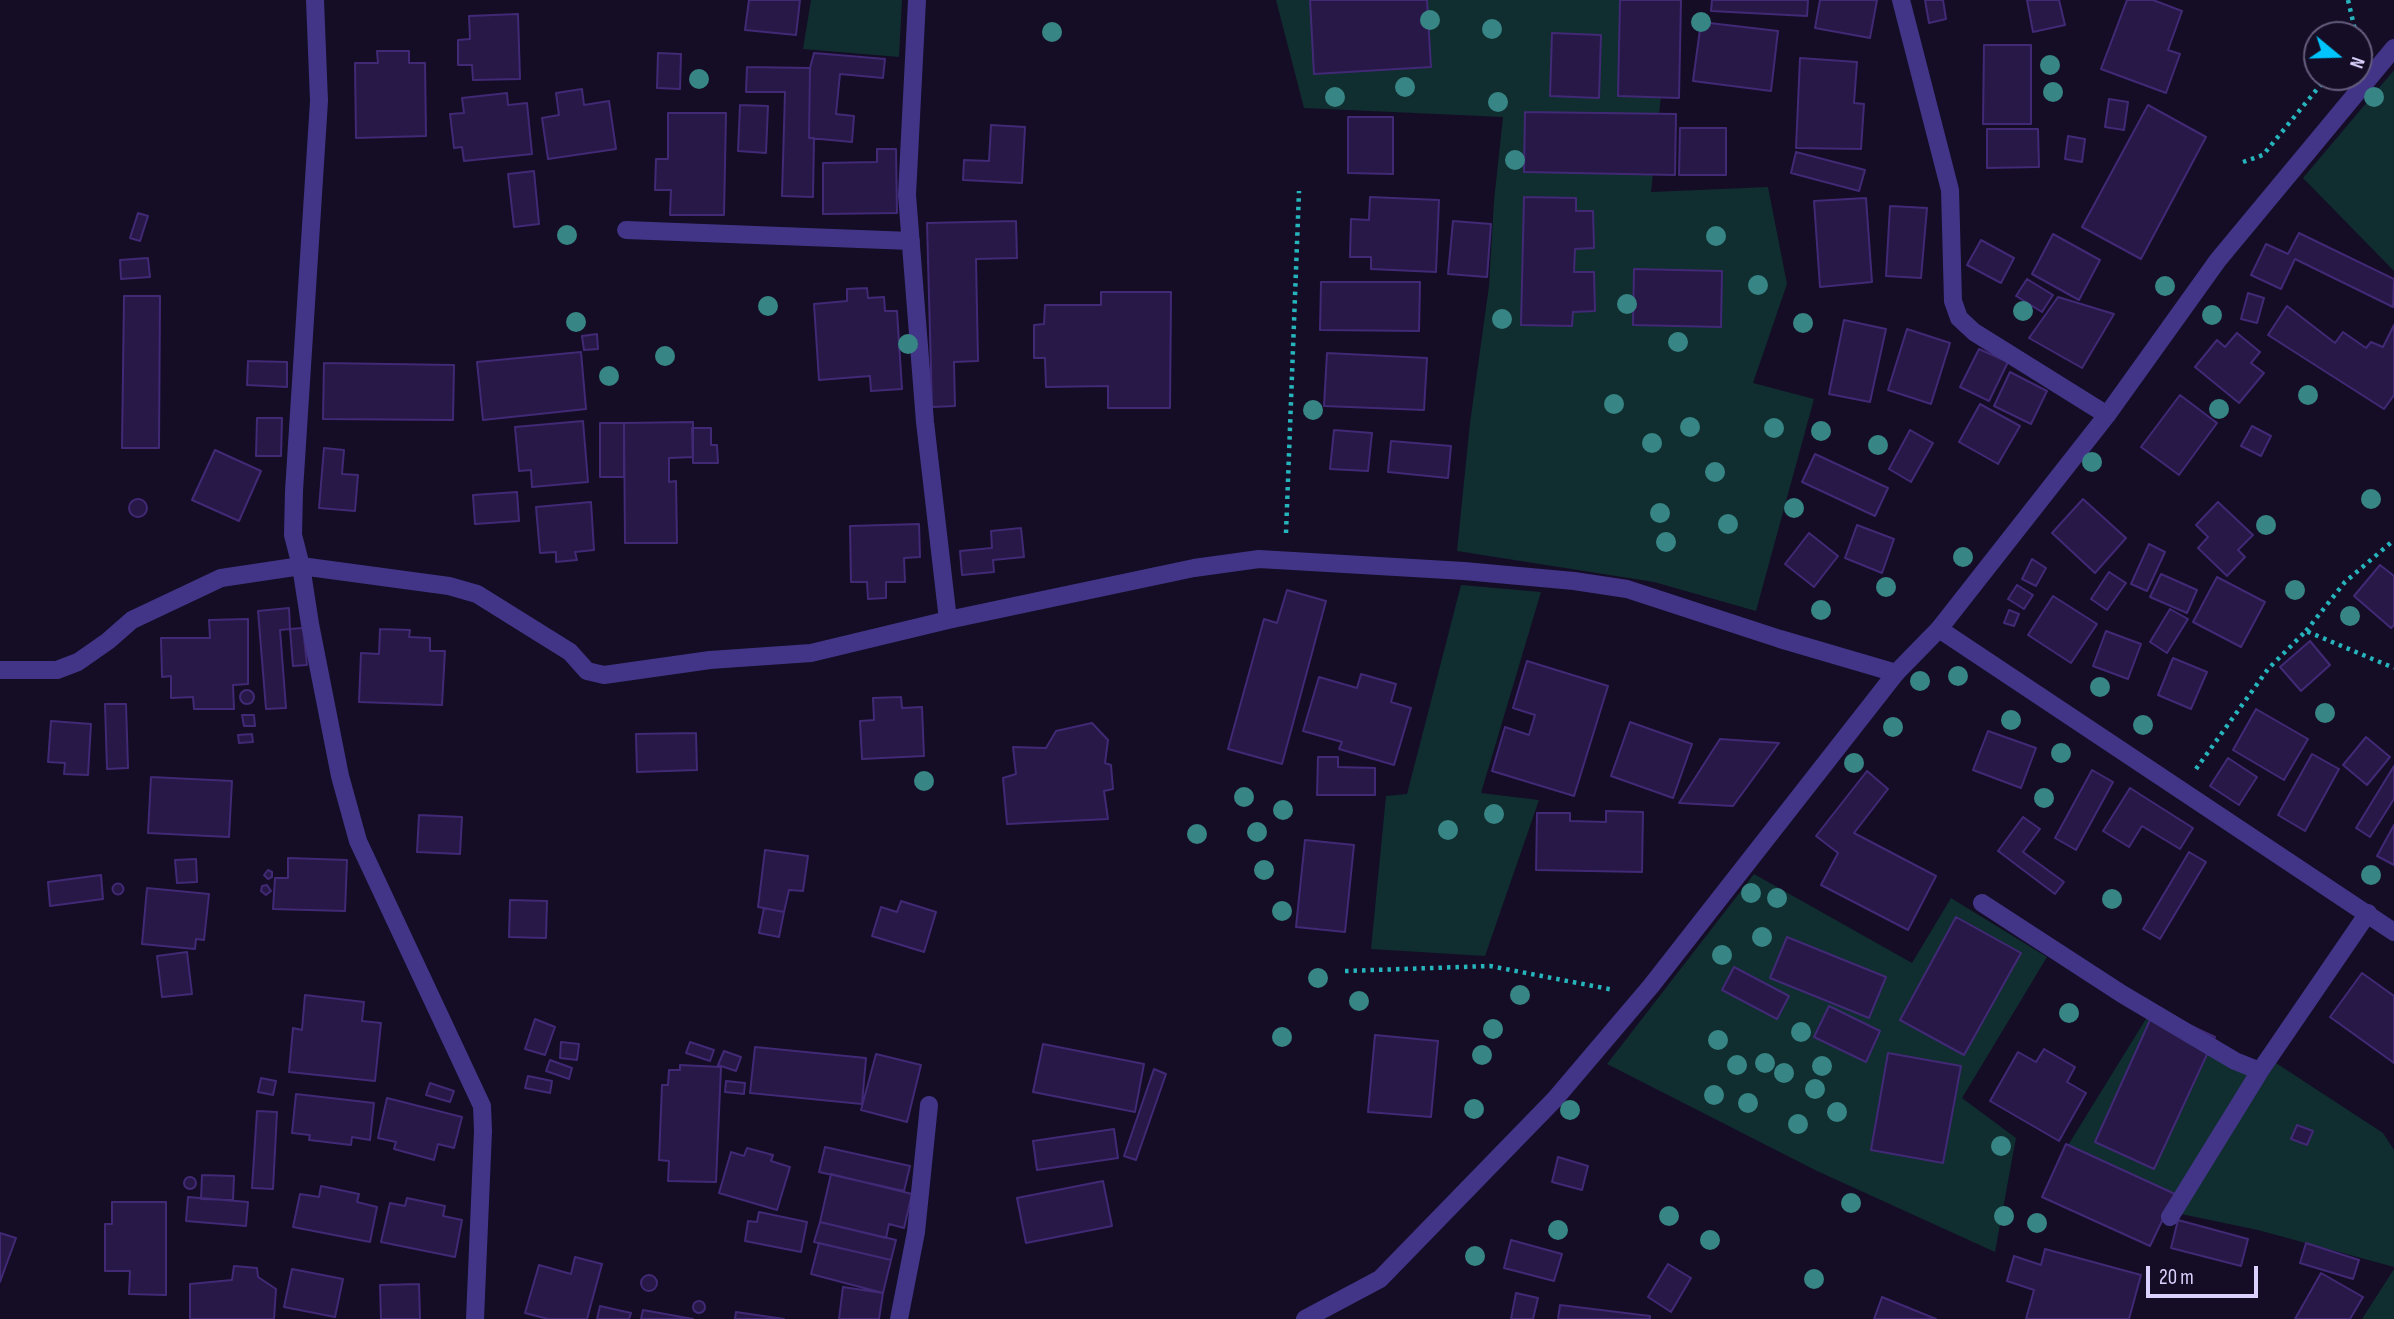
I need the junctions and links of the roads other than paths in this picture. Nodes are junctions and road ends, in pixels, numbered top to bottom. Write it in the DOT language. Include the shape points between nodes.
graph roads {
  1 [pos="315,0"];
  2 [pos="917,0"];
  3 [pos="1901,0"];
  4 [pos="2394,48"];
  5 [pos="626,230"];
  6 [pos="911,242"];
  7 [pos="2107,415"];
  8 [pos="301,566"];
  9 [pos="948,620"];
  10 [pos="1939,629"];
  11 [pos="0,670"];
  12 [pos="1896,673"];
  13 [pos="1982,903"];
  14 [pos="2368,913"];
  15 [pos="2394,932"];
  16 [pos="2260,1071"];
  17 [pos="929,1105"];
  18 [pos="2170,1217"];
  19 [pos="475,1319"];
  20 [pos="899,1319"];
  21 [pos="1305,1319"];
  1 -- 8 [label="street" via="319,101 293,491 293,535"];
  2 -- 6 [label="street" via="907,195"];
  3 -- 7 [label="street" via="1950,190 1953,301 1959,318 1973,332"];
  4 -- 7 [label="street" via="2218,260"];
  5 -- 6 [label="street"];
  6 -- 9 [label="street" via="925,422"];
  7 -- 10 [label="street"];
  8 -- 9 [label="street" via="449,586 477,594 570,652 587,671 604,675 710,660 811,653"];
  8 -- 11 [label="street" via="221,578 132,620 78,662 57,670"];
  8 -- 19 [label="street" via="340,776 358,841 482,1107"];
  9 -- 12 [label="street" via="1194,568 1259,559 1464,571 1627,589"];
  10 -- 12 [label="street"];
  10 -- 14 [label="street"];
  12 -- 21 [label="street" via="1556,1099 1380,1279"];
  13 -- 16 [label="street" via="2133,1000"];
  14 -- 15 [label="street"];
  14 -- 16 [label="street"];
  16 -- 18 [label="street"];
  17 -- 20 [label="street" via="916,1232"];
}
